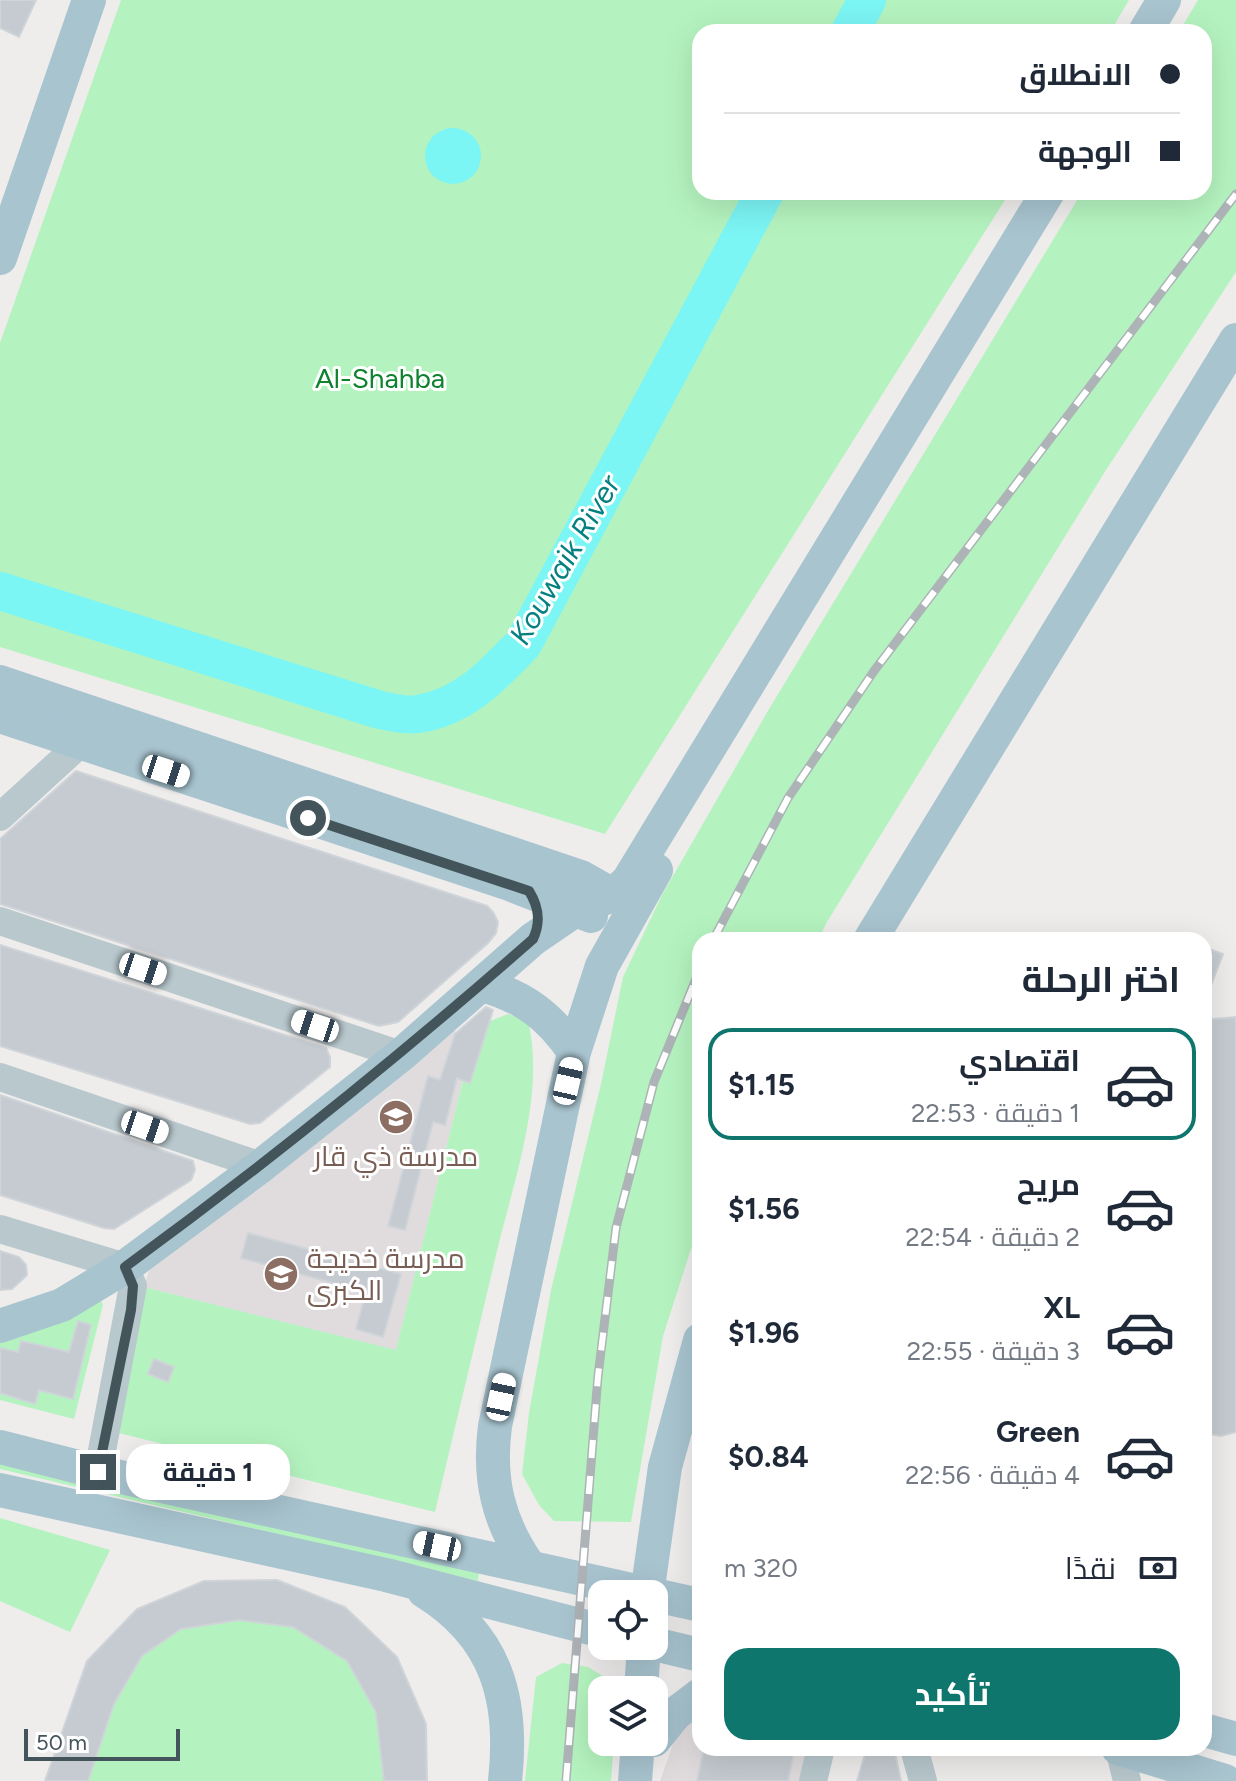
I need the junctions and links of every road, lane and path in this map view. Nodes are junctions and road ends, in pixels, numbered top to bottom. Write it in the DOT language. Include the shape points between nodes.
graph roads {
  1 [pos="89,0"];
  2 [pos="1164,0"];
  3 [pos="1180,0"];
  4 [pos="1150,24"];
  5 [pos="1166,24"];
  6 [pos="1043,200"];
  7 [pos="1059,200"];
  8 [pos="0,258"];
  9 [pos="1236,340"];
  10 [pos="0,682"];
  11 [pos="0,716"];
  12 [pos="81,743"];
  13 [pos="0,817"];
  14 [pos="529,891"];
  15 [pos="624,908"];
  16 [pos="574,911"];
  17 [pos="0,921"];
  18 [pos="875,932"];
  19 [pos="533,939"];
  20 [pos="482,985"];
  21 [pos="574,1052"];
  22 [pos="401,1055"];
  23 [pos="0,1077"];
  24 [pos="261,1166"];
  25 [pos="0,1229"];
  26 [pos="125,1267"];
  27 [pos="0,1326"];
  28 [pos="692,1369"];
  29 [pos="0,1447"];
  30 [pos="98,1472"];
  31 [pos="0,1490"];
  32 [pos="529,1566"];
  33 [pos="386,1575"];
  34 [pos="590,1580"];
  35 [pos="649,1580"];
  36 [pos="668,1598"];
  37 [pos="692,1603"];
  38 [pos="588,1627"];
  39 [pos="668,1647"];
  40 [pos="692,1653"];
  41 [pos="692,1701"];
  42 [pos="668,1723"];
  43 [pos="1212,1732"];
  44 [pos="1236,1739"];
  45 [pos="819,1756"];
  46 [pos="916,1756"];
  47 [pos="1121,1756"];
  48 [pos="1145,1756"];
  49 [pos="505,1781"];
  50 [pos="813,1781"];
  51 [pos="923,1781"];
  52 [pos="1127,1781"];
  53 [pos="1225,1781"];
  1 -- 8 [label="main road"];
  2 -- 4 [label="main road"];
  3 -- 5 [label="main road"];
  6 -- 15 [label="main road" via="634,873"];
  7 -- 15 [label="main road"];
  9 -- 18 [label="main road"];
  10 -- 15 [label="main road" via="581,877"];
  11 -- 12 [label="main road"];
  12 -- 13 [label="street"];
  12 -- 14 [label="main road"];
  14 -- 16 [label="main road"];
  14 -- 19 [label="main road" via="537,909"];
  15 -- 16 [label="main road"];
  15 -- 21 [label="main road"];
  16 -- 19 [label="main road"];
  17 -- 22 [label="street"];
  19 -- 20 [label="main road"];
  20 -- 21 [label="main road" via="525,1001 545,1015"];
  20 -- 22 [label="main road"];
  21 -- 32 [label="main road" via="492,1451 496,1500 509,1535"];
  22 -- 24 [label="main road"];
  23 -- 24 [label="street"];
  24 -- 26 [label="main road"];
  25 -- 26 [label="street"];
  26 -- 27 [label="main road" via="62,1305"];
  26 -- 30 [label="street" via="133,1286 131,1310"];
  28 -- 35 [label="main road" via="665,1467"];
  29 -- 30 [label="main road"];
  30 -- 32 [label="main road"];
  31 -- 33 [label="main road"];
  32 -- 34 [label="main road"];
  33 -- 38 [label="main road"];
  33 -- 49 [label="main road" via="426,1591 481,1642 499,1675 508,1749"];
  36 -- 37 [label="main road"];
  39 -- 40 [label="main road"];
  41 -- 42 [label="main road"];
  43 -- 44 [label="main road"];
  45 -- 50 [label="street"];
  46 -- 51 [label="street"];
  47 -- 52 [label="street"];
  48 -- 53 [label="main road"];
}
